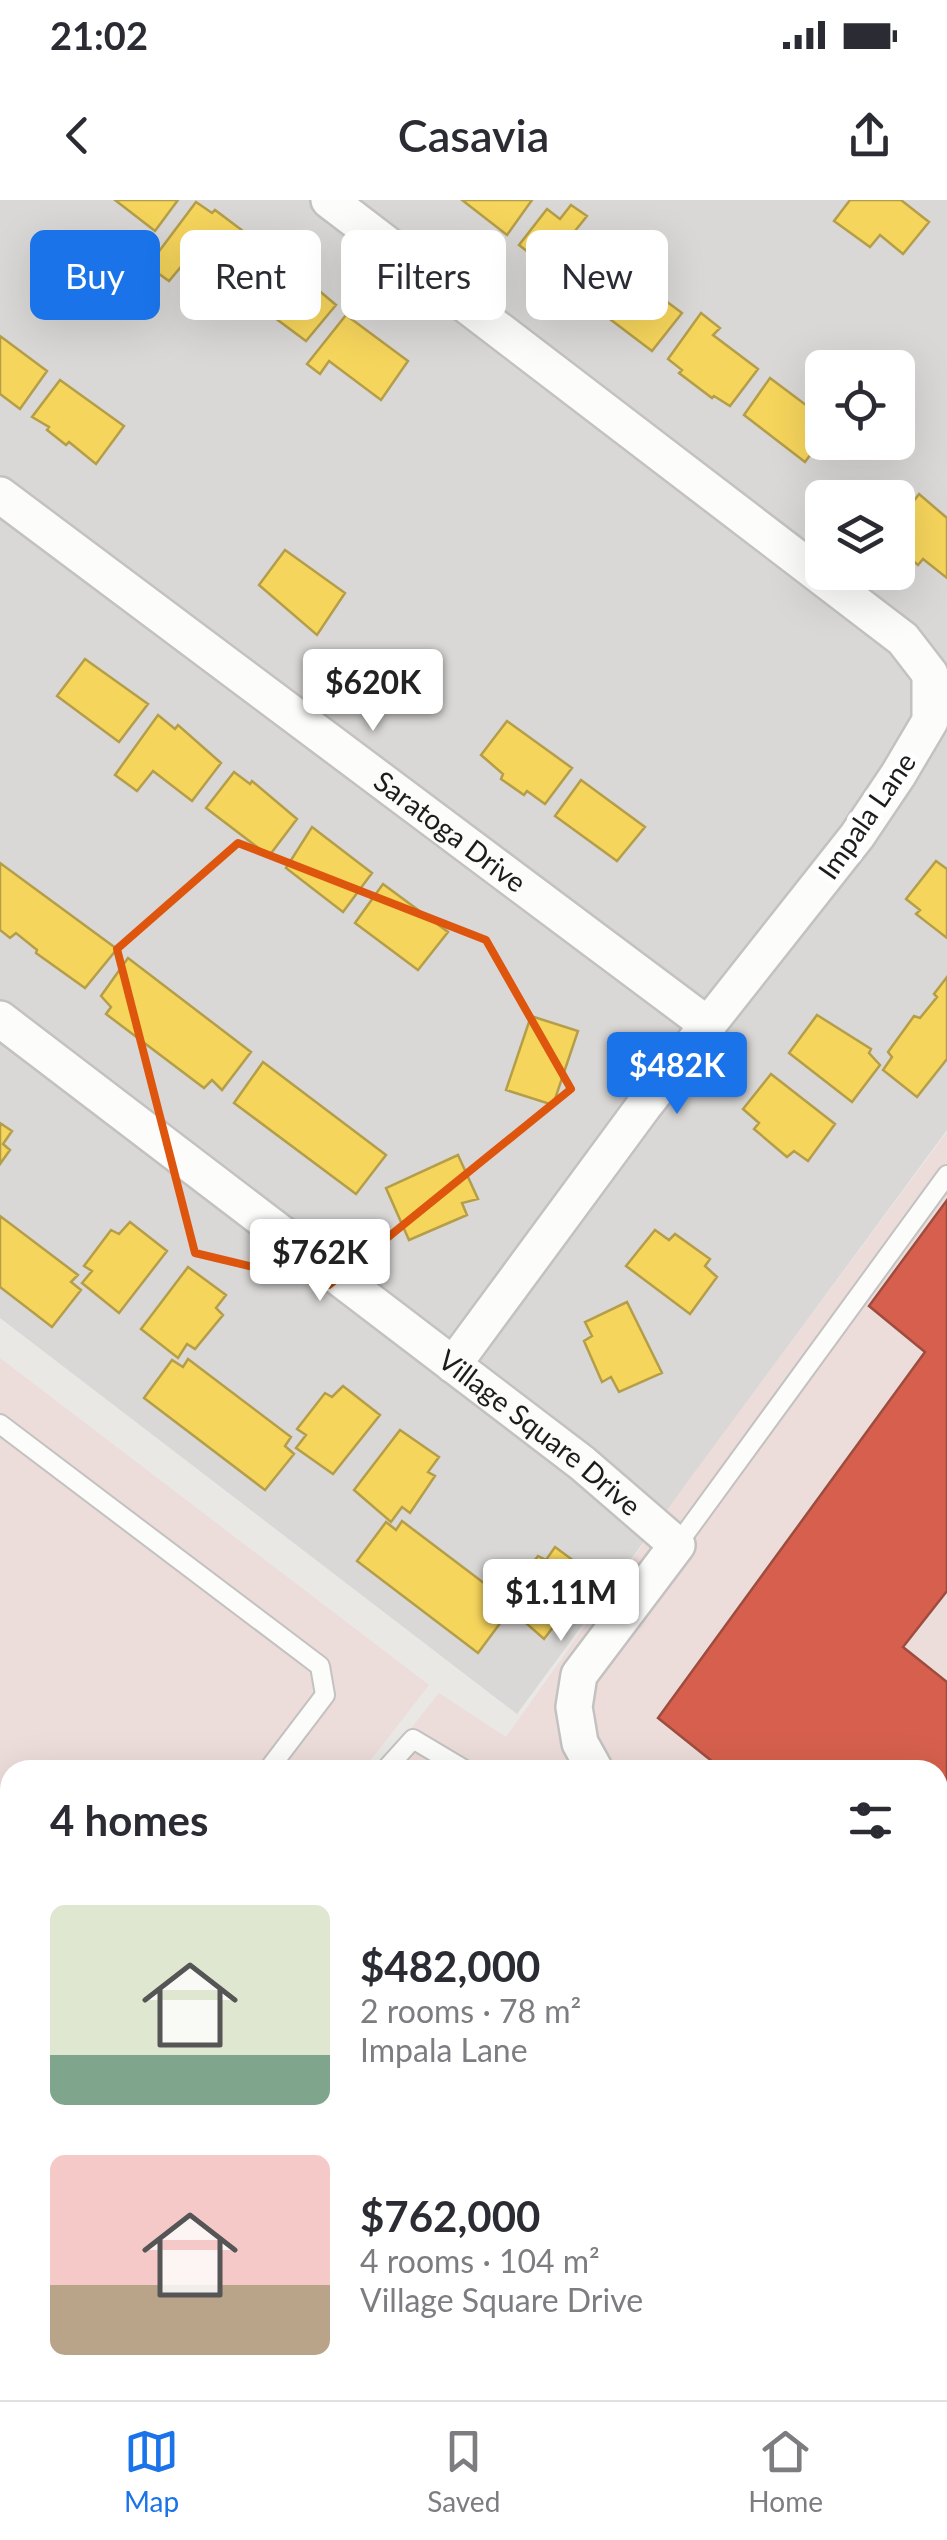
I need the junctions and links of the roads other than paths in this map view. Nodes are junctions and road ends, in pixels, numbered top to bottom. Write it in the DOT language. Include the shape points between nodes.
graph roads {
  1 [pos="329,200"];
  2 [pos="0,495"];
  3 [pos="0,1019"];
  4 [pos="708,1025"];
  5 [pos="947,1176"];
  6 [pos="453,1365"];
  7 [pos="0,1424"];
  8 [pos="677,1545"];
  9 [pos="275,1760"];
  10 [pos="394,1760"];
  11 [pos="448,1760"];
  12 [pos="589,1760"];
  1 -- 4 [label="street, Impala Lane" via="902,639 930,674 930,721 898,775"];
  2 -- 4 [label="street, Saratoga Drive"];
  3 -- 6 [label="street, Village Square Drive"];
  4 -- 6 [label="street, Impala Lane"];
  5 -- 8 [label="lane"];
  6 -- 8 [label="street, Village Square Drive"];
  7 -- 9 [label="lane" via="320,1666 324,1695"];
  8 -- 12 [label="street" via="579,1674 574,1706"];
  10 -- 11 [label="lane" via="413,1738"];
}
